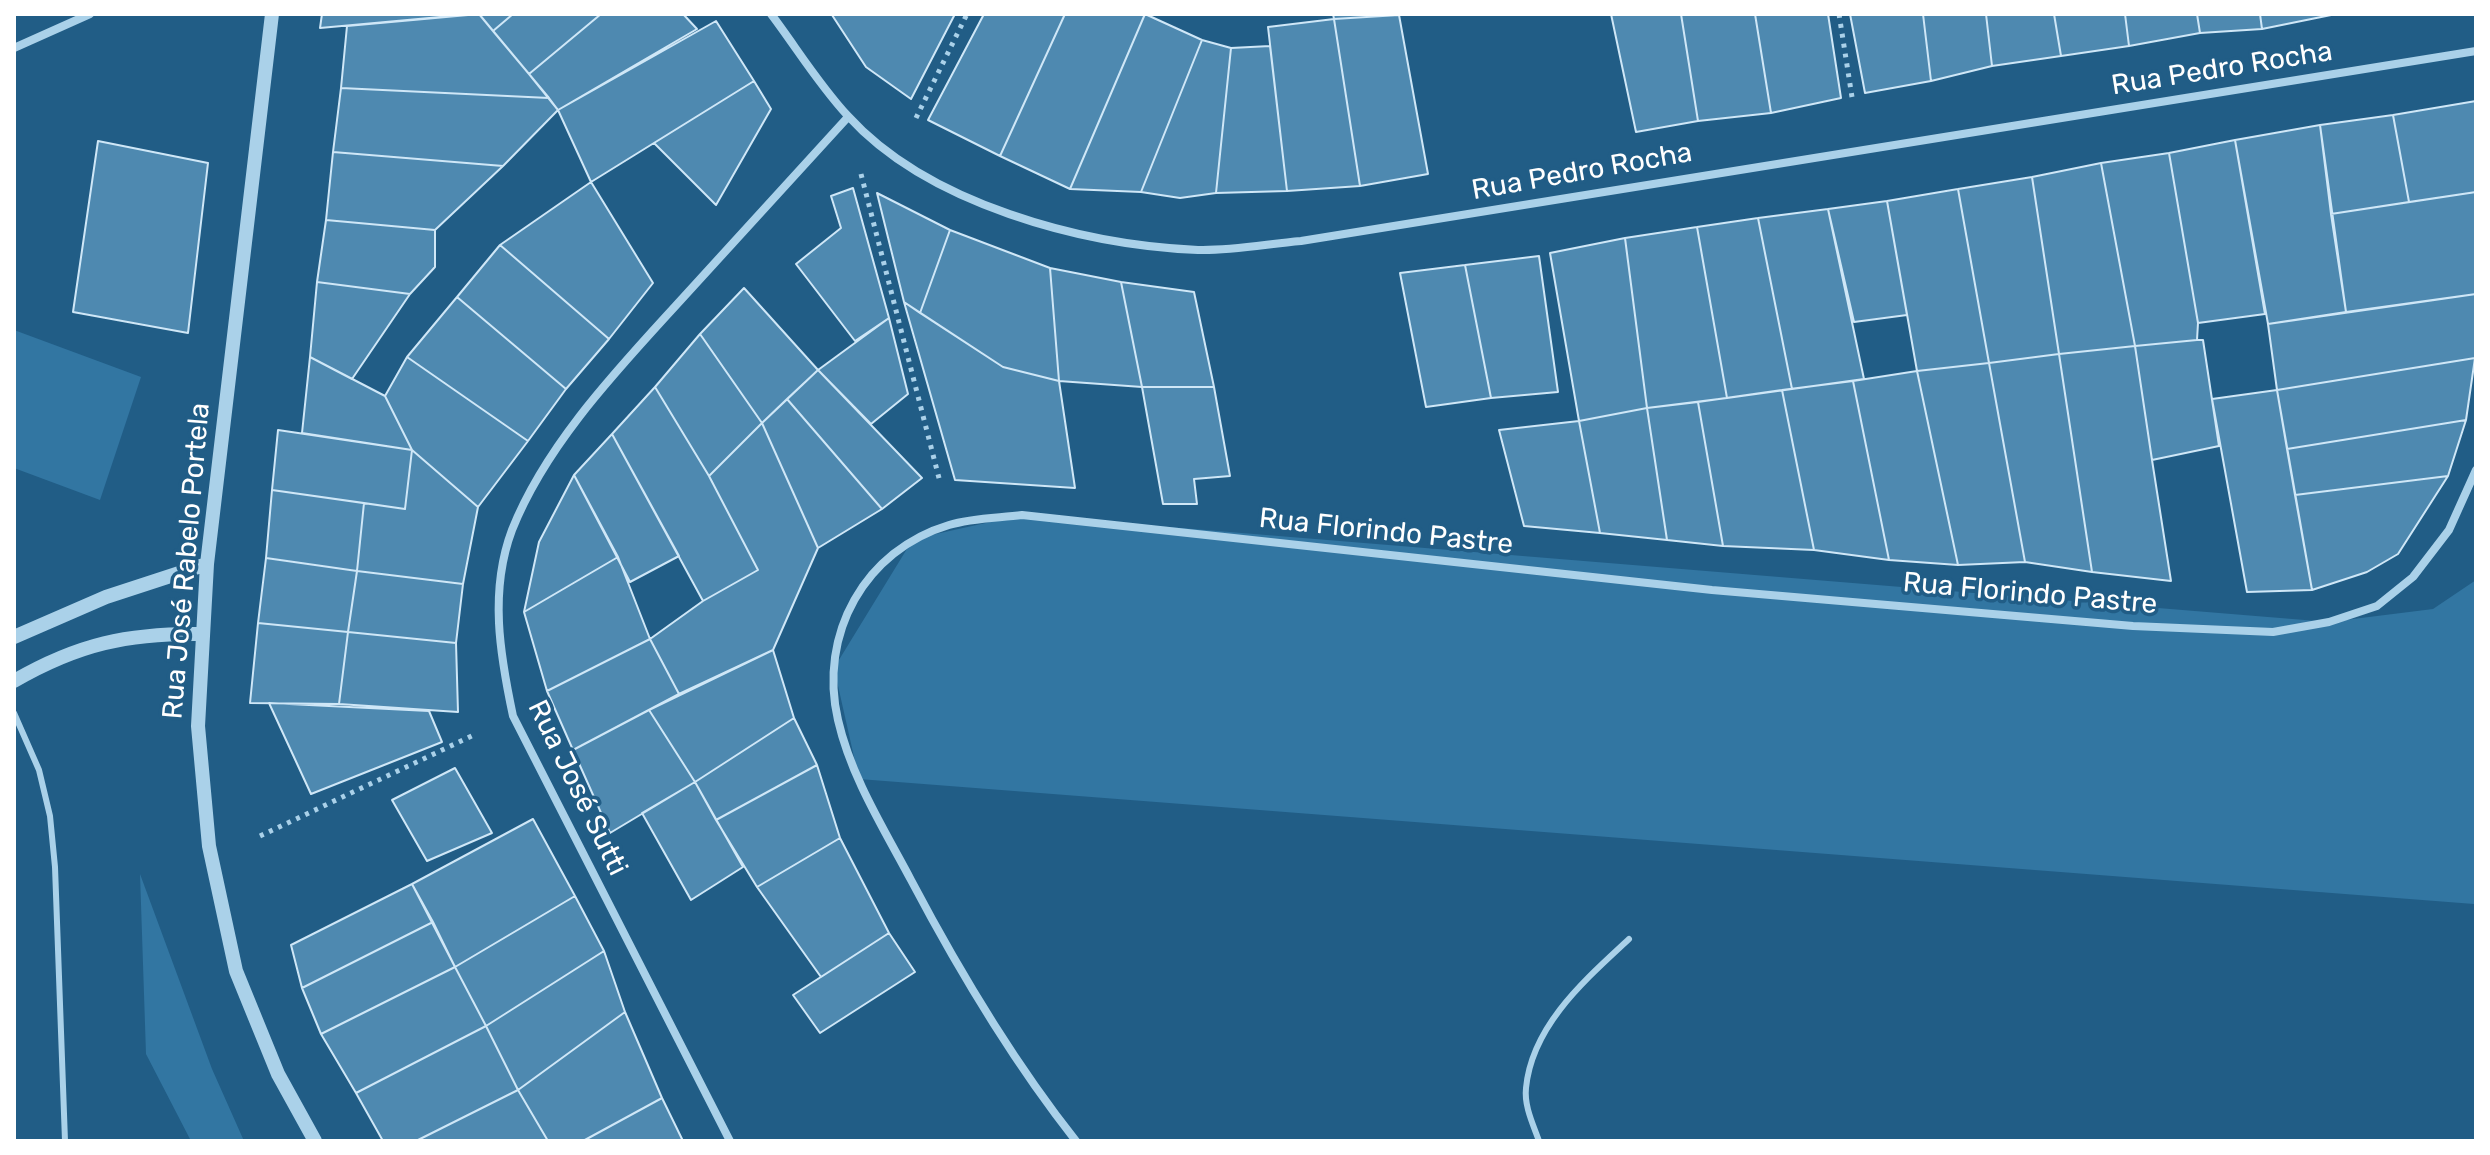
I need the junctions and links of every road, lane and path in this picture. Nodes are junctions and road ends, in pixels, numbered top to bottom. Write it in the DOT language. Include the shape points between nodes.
graph roads {
  1 [pos="90,14"];
  2 [pos="272,14"];
  3 [pos="771,14"];
  4 [pos="967,14"];
  5 [pos="1839,14"];
  6 [pos="14,48"];
  7 [pos="2476,51"];
  8 [pos="1852,97"];
  9 [pos="848,117"];
  10 [pos="916,118"];
  11 [pos="861,174"];
  12 [pos="2476,470"];
  13 [pos="940,482"];
  14 [pos="207,564"];
  15 [pos="202,634"];
  16 [pos="14,637"];
  17 [pos="14,681"];
  18 [pos="14,713"];
  19 [pos="476,734"];
  20 [pos="260,836"];
  21 [pos="1629,939"];
  22 [pos="65,1141"];
  23 [pos="315,1141"];
  24 [pos="730,1141"];
  25 [pos="1076,1141"];
  26 [pos="1539,1141"];
  1 -- 6 [label="street"];
  2 -- 14 [label="street, Rua José Rabelo Portela"];
  3 -- 9 [label="street, Rua Pedro Rocha"];
  4 -- 10 [label="path"];
  5 -- 8 [label="path"];
  7 -- 9 [label="street, Rua Pedro Rocha" via="1301,241 1199,250 1099,238 1018,217 897,158"];
  9 -- 24 [label="street, Rua José Sutti" via="563,436 512,531 499,594 499,652 513,716"];
  11 -- 13 [label="path"];
  12 -- 25 [label="street, Rua Florindo Pastre" via="2449,530 2413,577 2377,606 2273,632 2133,626 1712,590 1022,515 951,524 913,539 873,569 846,613 834,668 837,719 859,779 950,955 1042,1098"];
  14 -- 15 [label="street, Rua José Rabelo Portela"];
  14 -- 16 [label="street" via="119,592"];
  15 -- 17 [label="street" via="110,639 51,660"];
  15 -- 23 [label="street, Rua José Rabelo Portela" via="198,726 209,846 236,971 278,1074"];
  18 -- 22 [label="lane" via="39,770 50,816"];
  19 -- 20 [label="path"];
  21 -- 26 [label="lane" via="1582,984 1537,1047 1526,1088"];
}
